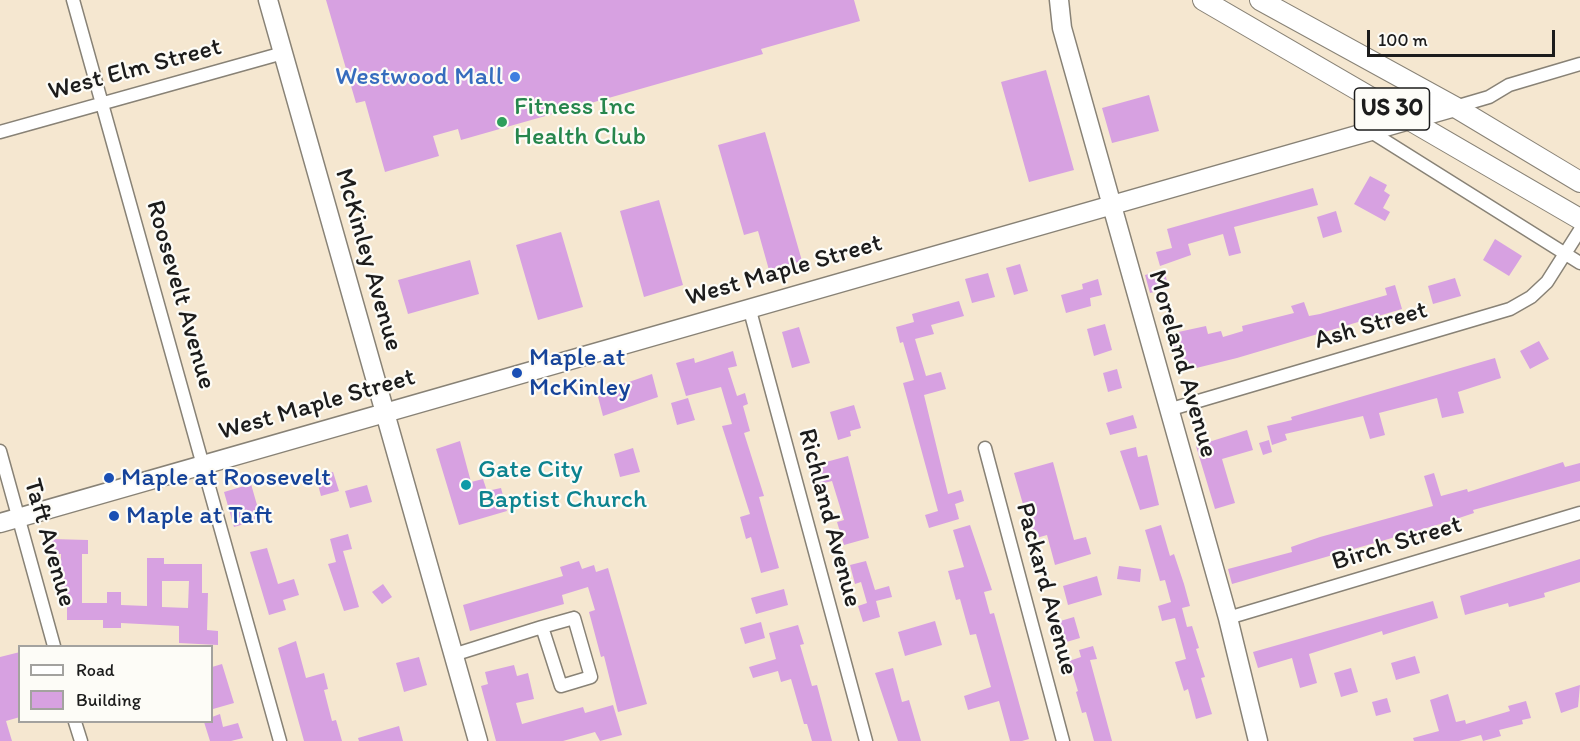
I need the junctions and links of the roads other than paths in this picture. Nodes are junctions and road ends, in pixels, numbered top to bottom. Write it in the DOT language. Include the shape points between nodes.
graph roads {
  1 [pos="73,0"];
  2 [pos="268,0"];
  3 [pos="1059,0"];
  4 [pos="1203,0"];
  5 [pos="1260,0"];
  6 [pos="283,53"];
  7 [pos="1580,64"];
  8 [pos="102,102"];
  9 [pos="1455,106"];
  10 [pos="1409,119"];
  11 [pos="1368,130"];
  12 [pos="0,132"];
  13 [pos="1580,182"];
  14 [pos="1112,203"];
  15 [pos="1580,219"];
  16 [pos="1580,230"];
  17 [pos="1565,254"];
  18 [pos="1580,263"];
  19 [pos="748,307"];
  20 [pos="1168,410"];
  21 [pos="384,411"];
  22 [pos="985,448"];
  23 [pos="0,451"];
  24 [pos="204,465"];
  25 [pos="1580,513"];
  26 [pos="19,518"];
  27 [pos="0,523"];
  28 [pos="1228,618"];
  29 [pos="542,627"];
  30 [pos="54,645"];
  31 [pos="453,655"];
  32 [pos="75,723"];
  33 [pos="81,741"];
  34 [pos="280,741"];
  35 [pos="478,741"];
  36 [pos="867,741"];
  37 [pos="1063,741"];
  38 [pos="1258,741"];
  1 -- 8 [label="street, Roosevelt Avenue"];
  2 -- 6 [label="street, McKinley Avenue"];
  3 -- 14 [label="street, Moreland Avenue" via="1062,28"];
  4 -- 10 [label="main road, US 30"];
  5 -- 9 [label="main road, US 30"];
  6 -- 8 [label="street, West Elm Street"];
  6 -- 21 [label="street, McKinley Avenue"];
  7 -- 9 [label="street, West Maple Street"];
  8 -- 12 [label="street, West Elm Street"];
  8 -- 24 [label="street, Roosevelt Avenue"];
  9 -- 10 [label="street, West Maple Street"];
  9 -- 13 [label="main road, US 30"];
  10 -- 11 [label="street, West Maple Street"];
  10 -- 15 [label="main road, US 30"];
  11 -- 14 [label="street, West Maple Street"];
  11 -- 17 [label="street"];
  14 -- 19 [label="street, West Maple Street"];
  14 -- 20 [label="street, Moreland Avenue"];
  16 -- 17 [label="street, Ash Street"];
  17 -- 18 [label="street"];
  17 -- 20 [label="street, Ash Street" via="1547,282 1510,309"];
  19 -- 21 [label="street, West Maple Street"];
  19 -- 36 [label="street, Richland Avenue"];
  20 -- 28 [label="street, Moreland Avenue"];
  21 -- 24 [label="street, West Maple Street"];
  21 -- 31 [label="street, McKinley Avenue"];
  22 -- 37 [label="street, Packard Avenue"];
  23 -- 26 [label="street, Taft Avenue"];
  24 -- 26 [label="street, West Maple Street"];
  24 -- 34 [label="street, Roosevelt Avenue"];
  25 -- 28 [label="street, Birch Street"];
  26 -- 27 [label="street, West Maple Street"];
  26 -- 30 [label="street, Taft Avenue"];
  28 -- 38 [label="street, Moreland Avenue"];
  29 -- 29 [label="street" via="574,618 591,676 561,686"];
  29 -- 31 [label="street"];
  31 -- 35 [label="street, McKinley Avenue"];
  32 -- 33 [label="street"];
}
